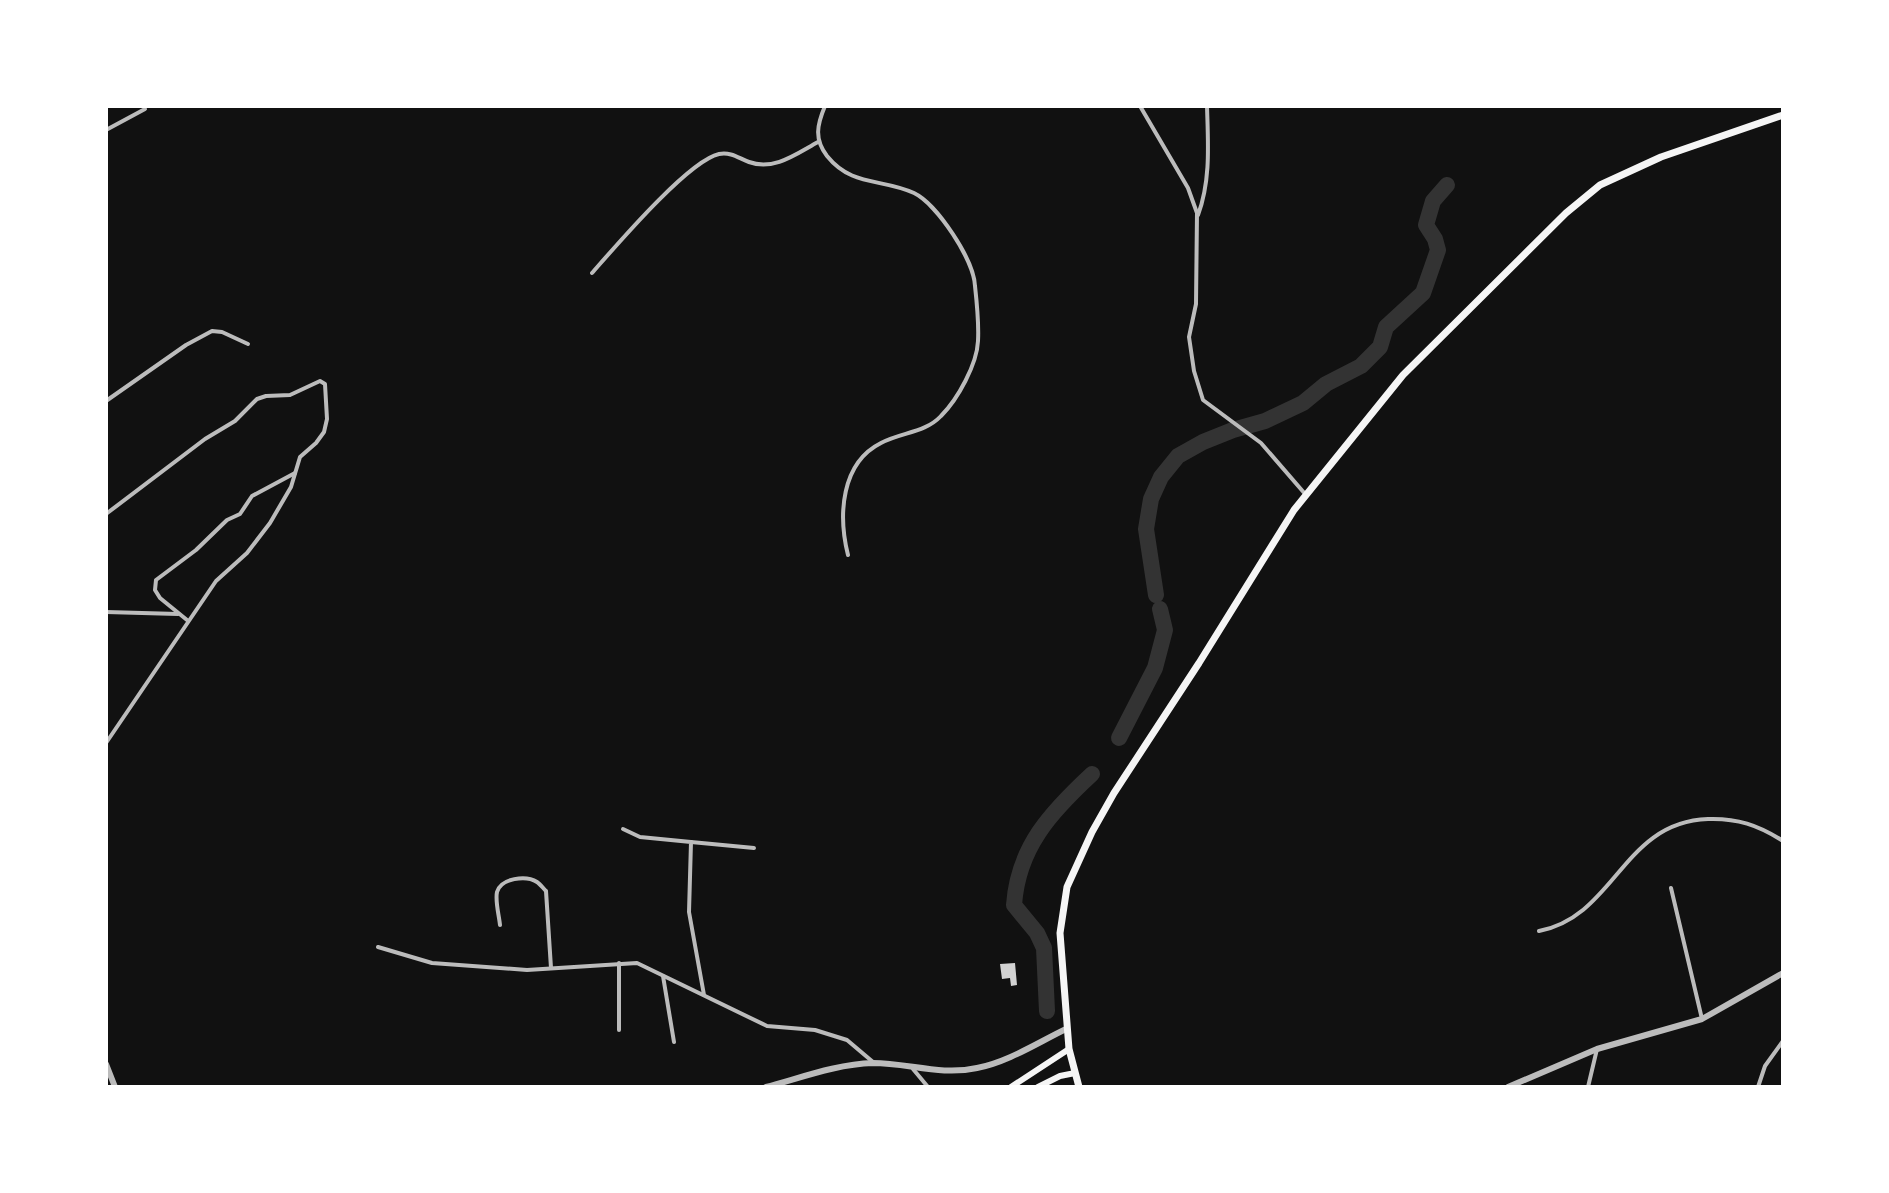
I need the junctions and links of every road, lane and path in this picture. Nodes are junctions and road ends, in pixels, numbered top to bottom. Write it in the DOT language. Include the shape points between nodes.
graph roads {
  1 [pos="825,106"];
  2 [pos="1140,106"];
  3 [pos="1207,106"];
  4 [pos="145,109"];
  5 [pos="1783,115"];
  6 [pos="106,130"];
  7 [pos="818,142"];
  8 [pos="1196,221"];
  9 [pos="592,273"];
  10 [pos="248,344"];
  11 [pos="106,401"];
  12 [pos="295,473"];
  13 [pos="1306,495"];
  14 [pos="106,514"];
  15 [pos="848,555"];
  16 [pos="106,612"];
  17 [pos="178,614"];
  18 [pos="188,621"];
  19 [pos="106,743"];
  20 [pos="623,829"];
  21 [pos="1783,841"];
  22 [pos="691,842"];
  23 [pos="754,848"];
  24 [pos="1671,888"];
  25 [pos="500,925"];
  26 [pos="1539,931"];
  27 [pos="378,947"];
  28 [pos="619,963"];
  29 [pos="551,968"];
  30 [pos="1783,973"];
  31 [pos="663,976"];
  32 [pos="704,995"];
  33 [pos="1702,1019"];
  34 [pos="1066,1029"];
  35 [pos="619,1030"];
  36 [pos="1783,1041"];
  37 [pos="674,1042"];
  38 [pos="1069,1049"];
  39 [pos="1597,1049"];
  40 [pos="875,1063"];
  41 [pos="106,1064"];
  42 [pos="913,1069"];
  43 [pos="1075,1073"];
  44 [pos="115,1087"];
  45 [pos="766,1087"];
  46 [pos="928,1087"];
  47 [pos="1011,1087"];
  48 [pos="1038,1087"];
  49 [pos="1079,1087"];
  50 [pos="1508,1087"];
  51 [pos="1588,1087"];
  52 [pos="1758,1087"];
  1 -- 7 [label="street"];
  2 -- 8 [label="street" via="1188,188"];
  3 -- 8 [label="street" via="1208,173"];
  4 -- 6 [label="street"];
  5 -- 13 [label="main road" via="1661,157 1600,185 1430,345"];
  7 -- 9 [label="street" via="771,166 730,153 712,157 688,173"];
  7 -- 15 [label="street" via="842,173 926,200 939,213 975,280 978,344 965,382 940,417 924,429 882,442 848,476 843,528"];
  8 -- 13 [label="street" via="1196,304 1189,337 1203,400 1261,443"];
  10 -- 11 [label="street" via="212,331"];
  12 -- 14 [label="street" via="303,453 321,438 327,419 325,384 320,381 290,395 257,399 235,421"];
  12 -- 17 [label="street" via="252,496 240,514 156,580 155,590"];
  12 -- 18 [label="street" via="260,540 225,571"];
  13 -- 34 [label="main road" via="1114,793 1078,862 1067,887 1060,933"];
  16 -- 17 [label="street"];
  17 -- 18 [label="street"];
  18 -- 19 [label="street"];
  20 -- 22 [label="street" via="640,837"];
  21 -- 26 [label="street" via="1729,818 1676,824 1638,850 1581,914"];
  22 -- 23 [label="street"];
  22 -- 32 [label="street" via="689,912"];
  24 -- 33 [label="street"];
  25 -- 29 [label="street" via="497,893 502,884 536,881 546,891"];
  27 -- 29 [label="street" via="432,963"];
  28 -- 29 [label="street"];
  28 -- 31 [label="street" via="637,963"];
  28 -- 35 [label="street"];
  30 -- 33 [label="street"];
  31 -- 32 [label="street"];
  31 -- 37 [label="street"];
  32 -- 40 [label="street" via="767,1026 815,1030 847,1040"];
  33 -- 39 [label="street"];
  34 -- 38 [label="main road"];
  34 -- 42 [label="street" via="978,1068"];
  36 -- 52 [label="street"];
  38 -- 43 [label="main road"];
  38 -- 47 [label="main road"];
  39 -- 50 [label="street"];
  39 -- 51 [label="street"];
  40 -- 42 [label="street"];
  40 -- 45 [label="street"];
  41 -- 44 [label="street"];
  42 -- 46 [label="street"];
  43 -- 48 [label="main road"];
  43 -- 49 [label="main road"];
}
